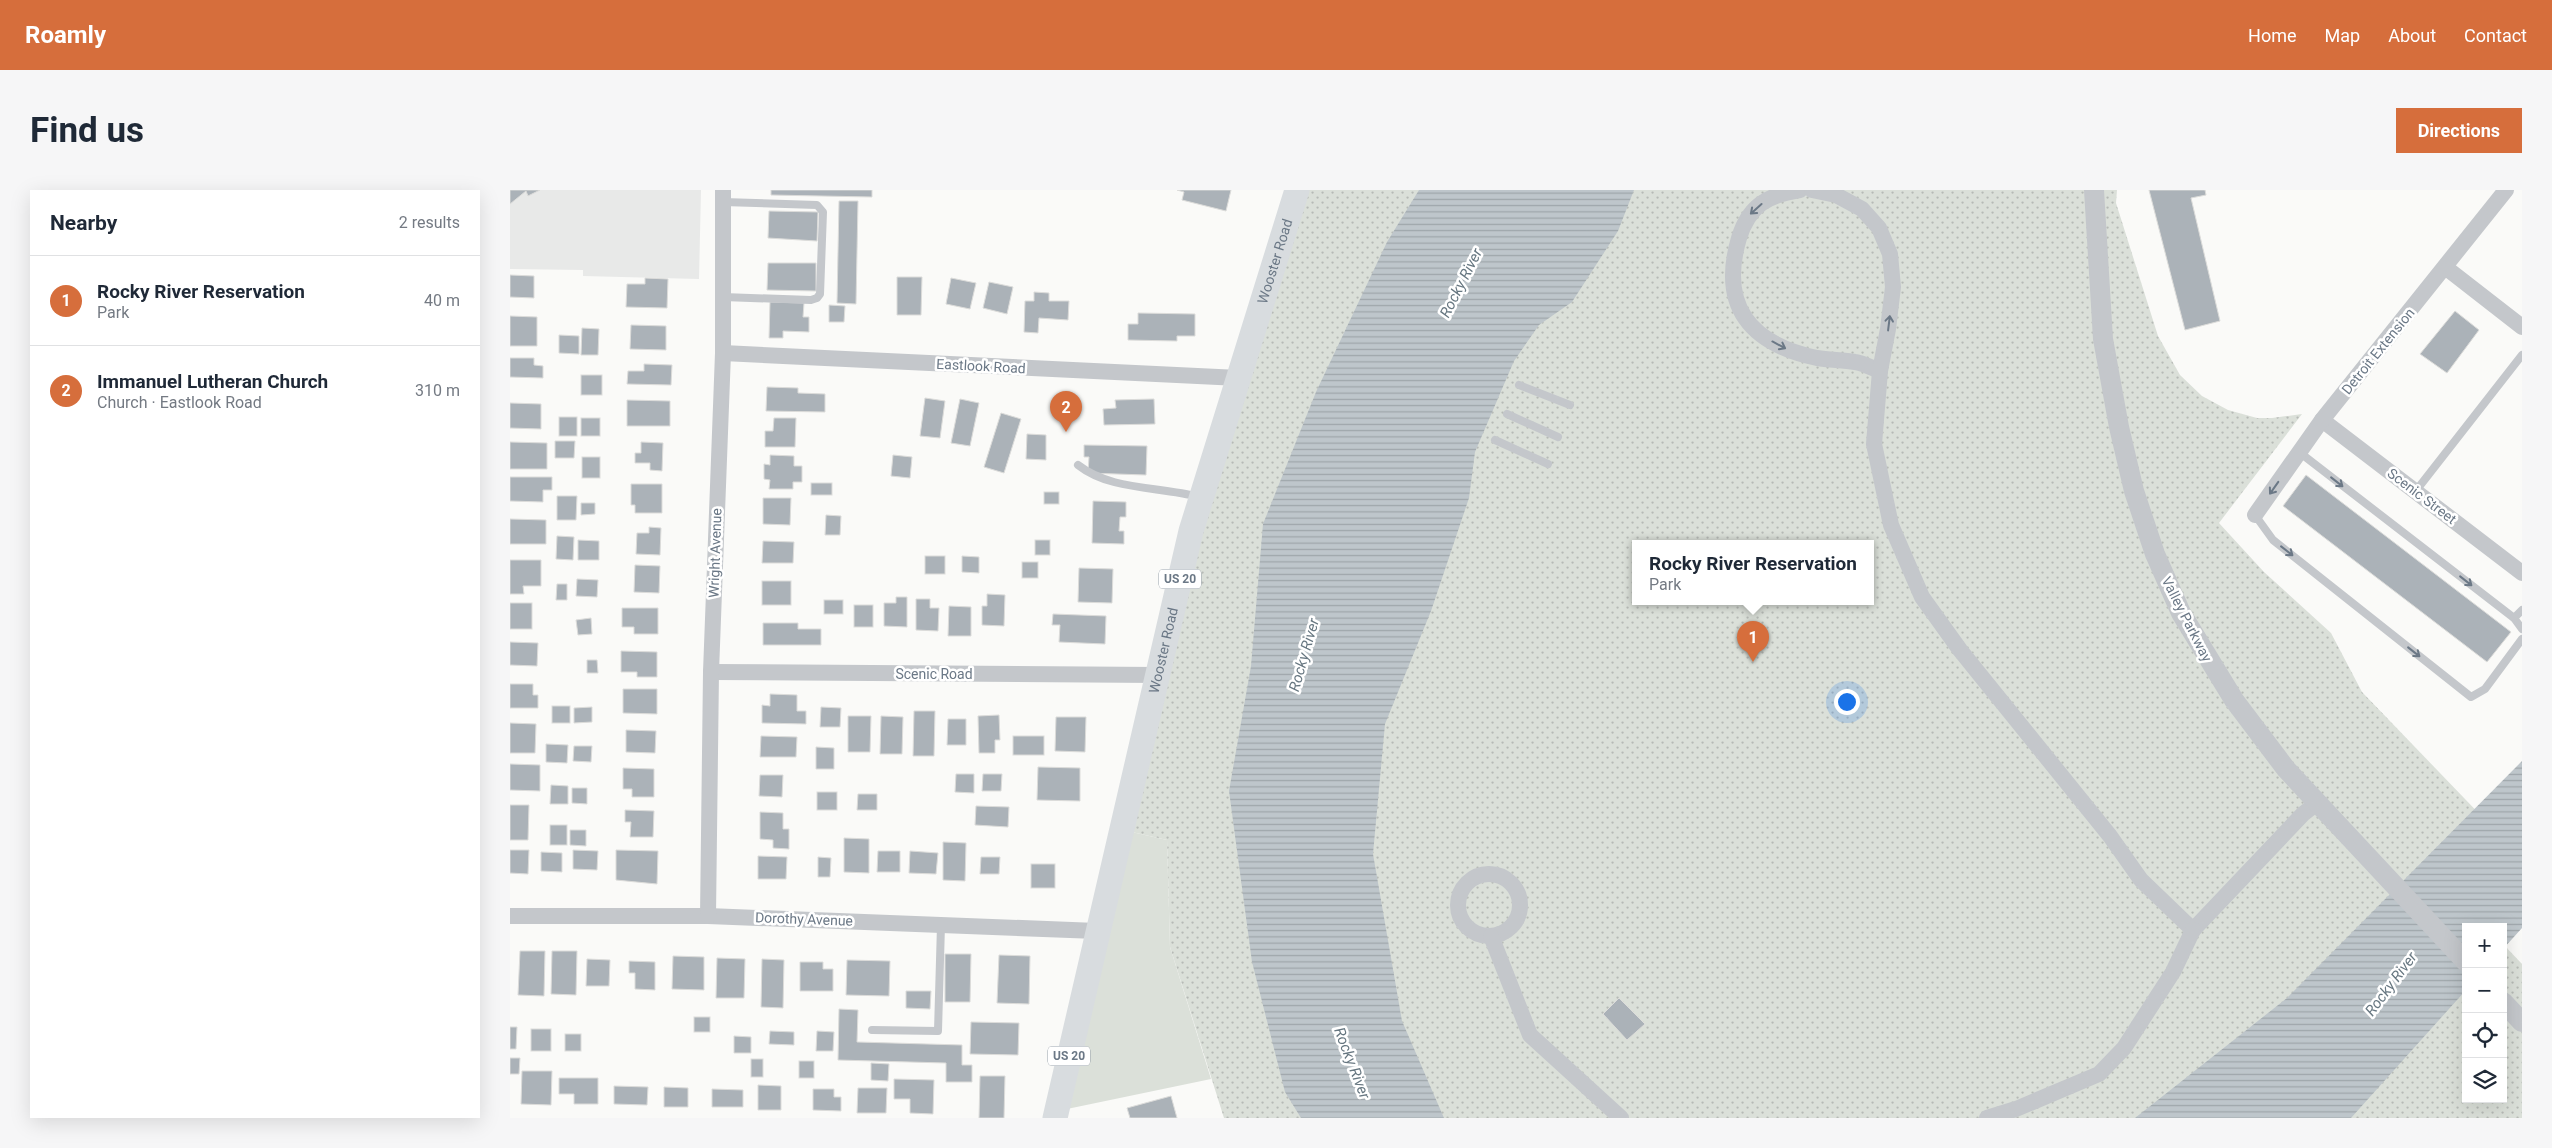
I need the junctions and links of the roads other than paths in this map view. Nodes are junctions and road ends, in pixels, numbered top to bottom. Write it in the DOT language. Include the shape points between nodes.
graph roads {
  1 [pos="1297,190"];
  2 [pos="1800,190"];
  3 [pos="1812,190"];
  4 [pos="2094,190"];
  5 [pos="2506,190"];
  6 [pos="723,196"];
  7 [pos="2445,267"];
  8 [pos="723,297"];
  9 [pos="2522,327"];
  10 [pos="723,353"];
  11 [pos="2522,355"];
  12 [pos="1880,371"];
  13 [pos="1239,378"];
  14 [pos="1519,385"];
  15 [pos="1570,405"];
  16 [pos="1506,414"];
  17 [pos="2322,420"];
  18 [pos="1558,437"];
  19 [pos="1495,440"];
  20 [pos="2299,452"];
  21 [pos="1548,464"];
  22 [pos="1078,465"];
  23 [pos="2416,492"];
  24 [pos="1201,498"];
  25 [pos="2255,515"];
  26 [pos="2522,573"];
  27 [pos="2522,610"];
  28 [pos="2514,618"];
  29 [pos="2522,629"];
  30 [pos="2522,638"];
  31 [pos="711,672"];
  32 [pos="1158,675"];
  33 [pos="2317,803"];
  34 [pos="510,916"];
  35 [pos="708,916"];
  36 [pos="941,925"];
  37 [pos="2193,930"];
  38 [pos="1097,931"];
  39 [pos="1491,936"];
  40 [pos="2462,958"];
  41 [pos="2507,1006"];
  42 [pos="2522,1022"];
  43 [pos="872,1030"];
  44 [pos="1055,1118"];
  45 [pos="1621,1118"];
  46 [pos="1987,1118"];
  1 -- 13 [label="main road, Wooster Road / US 20"];
  2 -- 12 [label="street, one-way" via="1776,194 1753,209 1742,228 1732,260 1731,282 1738,307 1756,332 1785,348 1817,358 1857,362"];
  12 -- 3 [label="street, one-way" via="1893,287 1890,254 1879,228 1862,209 1836,195"];
  4 -- 33 [label="street, Valley Parkway" via="2104,349 2118,427 2134,491 2155,554 2181,613 2234,700 2286,769"];
  5 -- 7 [label="street, Detroit Extension"];
  6 -- 8 [label="street, Wright Avenue"];
  6 -- 8 [label="lane" via="817,205 823,212 820,294 817,298"];
  7 -- 9 [label="street"];
  7 -- 17 [label="street, Detroit Extension"];
  8 -- 10 [label="street, Wright Avenue"];
  10 -- 13 [label="street, Eastlook Road"];
  10 -- 31 [label="street, Wright Avenue"];
  11 -- 23 [label="lane"];
  12 -- 37 [label="street" via="1874,444 1891,525 1922,598 2110,836 2141,880"];
  13 -- 24 [label="main road, Wooster Road / US 20"];
  14 -- 15 [label="lane"];
  16 -- 18 [label="lane"];
  17 -- 20 [label="street, Detroit Extension"];
  17 -- 23 [label="street, Scenic Street"];
  19 -- 21 [label="lane"];
  20 -- 25 [label="street, Detroit Extension, one-way"];
  20 -- 28 [label="lane, one-way"];
  22 -- 24 [label="lane" via="1100,479 1168,489"];
  23 -- 26 [label="street, Scenic Street"];
  24 -- 32 [label="main road, Wooster Road / US 20"];
  25 -- 30 [label="lane, one-way" via="2273,540 2471,697 2485,688"];
  27 -- 28 [label="lane"];
  28 -- 29 [label="lane"];
  31 -- 32 [label="street, Scenic Road"];
  31 -- 35 [label="street, Wright Avenue"];
  32 -- 38 [label="main road, Wooster Road / US 20"];
  33 -- 37 [label="street"];
  33 -- 40 [label="street, Valley Parkway"];
  34 -- 35 [label="street, Dorothy Avenue"];
  35 -- 36 [label="street, Dorothy Avenue"];
  36 -- 38 [label="street, Dorothy Avenue"];
  36 -- 43 [label="lane" via="938,1031"];
  37 -- 46 [label="street" via="2173,972 2124,1048 2099,1074"];
  38 -- 44 [label="main road, Wooster Road / US 20"];
  39 -- 45 [label="street" via="1530,1035"];
  41 -- 42 [label="street"];
}
